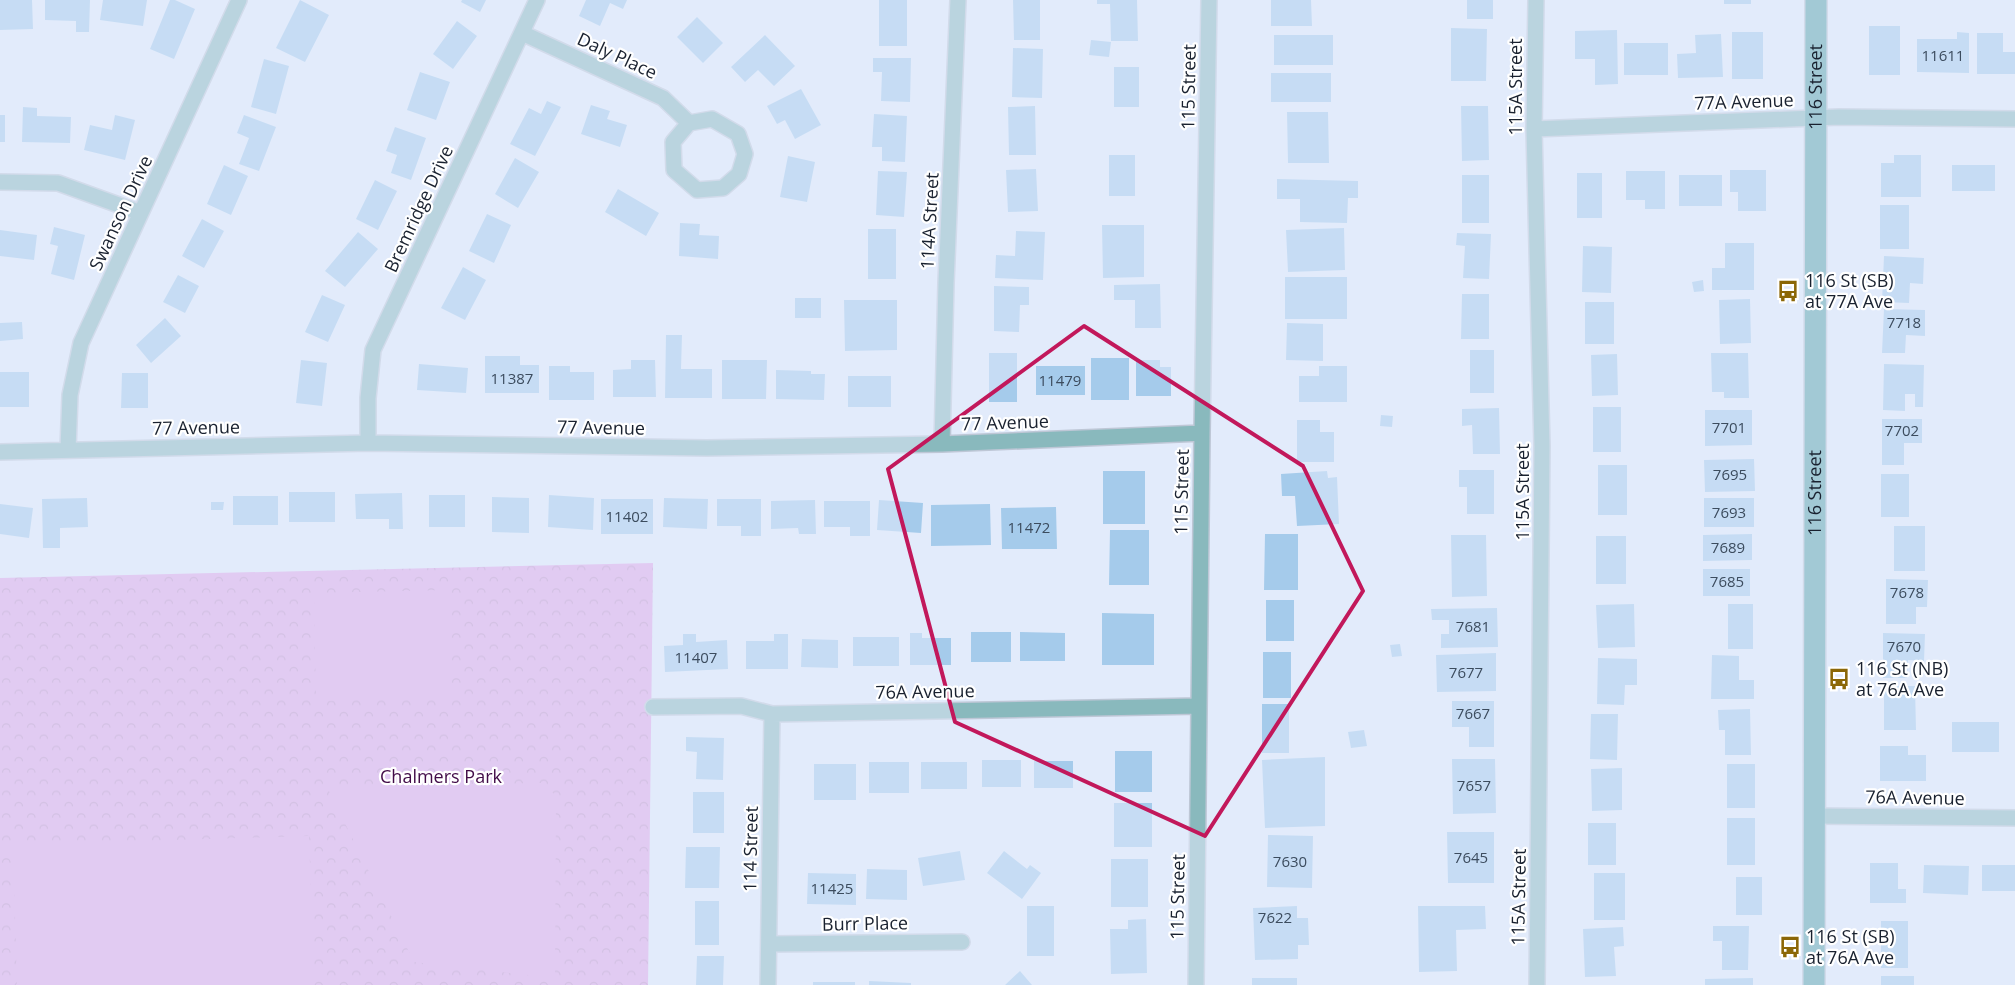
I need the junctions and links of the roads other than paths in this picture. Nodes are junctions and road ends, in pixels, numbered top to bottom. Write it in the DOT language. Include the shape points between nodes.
graph roads {
  1 [pos="239,0"];
  2 [pos="537,0"];
  3 [pos="958,0"];
  4 [pos="1209,0"];
  5 [pos="1536,0"];
  6 [pos="1816,0"];
  7 [pos="522,33"];
  8 [pos="2015,118"];
  9 [pos="1815,119"];
  10 [pos="689,124"];
  11 [pos="1534,129"];
  12 [pos="0,182"];
  13 [pos="141,213"];
  14 [pos="1202,433"];
  15 [pos="368,443"];
  16 [pos="942,444"];
  17 [pos="68,450"];
  18 [pos="0,452"];
  19 [pos="1199,706"];
  20 [pos="653,707"];
  21 [pos="772,714"];
  22 [pos="1814,816"];
  23 [pos="2015,818"];
  24 [pos="962,942"];
  25 [pos="768,944"];
  26 [pos="768,985"];
  27 [pos="1196,985"];
  28 [pos="1537,985"];
  29 [pos="1814,985"];
  1 -- 13 [label="street, Swanson Drive"];
  2 -- 7 [label="street, Bremridge Drive"];
  3 -- 16 [label="street, 114A Street"];
  4 -- 14 [label="street, 115 Street"];
  5 -- 11 [label="street, 115A Street"];
  6 -- 9 [label="street, 116 Street"];
  7 -- 10 [label="street, Daly Place" via="663,98"];
  7 -- 15 [label="street, Bremridge Drive" via="374,350 368,398"];
  8 -- 9 [label="street, 77A Avenue"];
  9 -- 11 [label="street, 77A Avenue"];
  9 -- 22 [label="street, 116 Street"];
  10 -- 10 [label="street" via="673,142 674,170 697,190 723,188 739,174 741,168 744,154 738,134 712,119"];
  11 -- 28 [label="street, 115A Street" via="1542,446"];
  12 -- 13 [label="street" via="58,183"];
  13 -- 17 [label="street, Swanson Drive" via="81,343 70,395"];
  14 -- 16 [label="street, 77 Avenue"];
  14 -- 19 [label="street, 115 Street"];
  15 -- 16 [label="street, 77 Avenue" via="707,448"];
  15 -- 17 [label="street, 77 Avenue"];
  17 -- 18 [label="street, 77 Avenue"];
  19 -- 21 [label="street, 76A Avenue"];
  19 -- 27 [label="street, 115 Street"];
  20 -- 21 [label="street, 76A Avenue" via="741,706"];
  21 -- 25 [label="street, 114 Street"];
  22 -- 23 [label="street, 76A Avenue"];
  22 -- 29 [label="street, 116 Street"];
  24 -- 25 [label="street, Burr Place"];
  25 -- 26 [label="street, 114 Street"];
}
